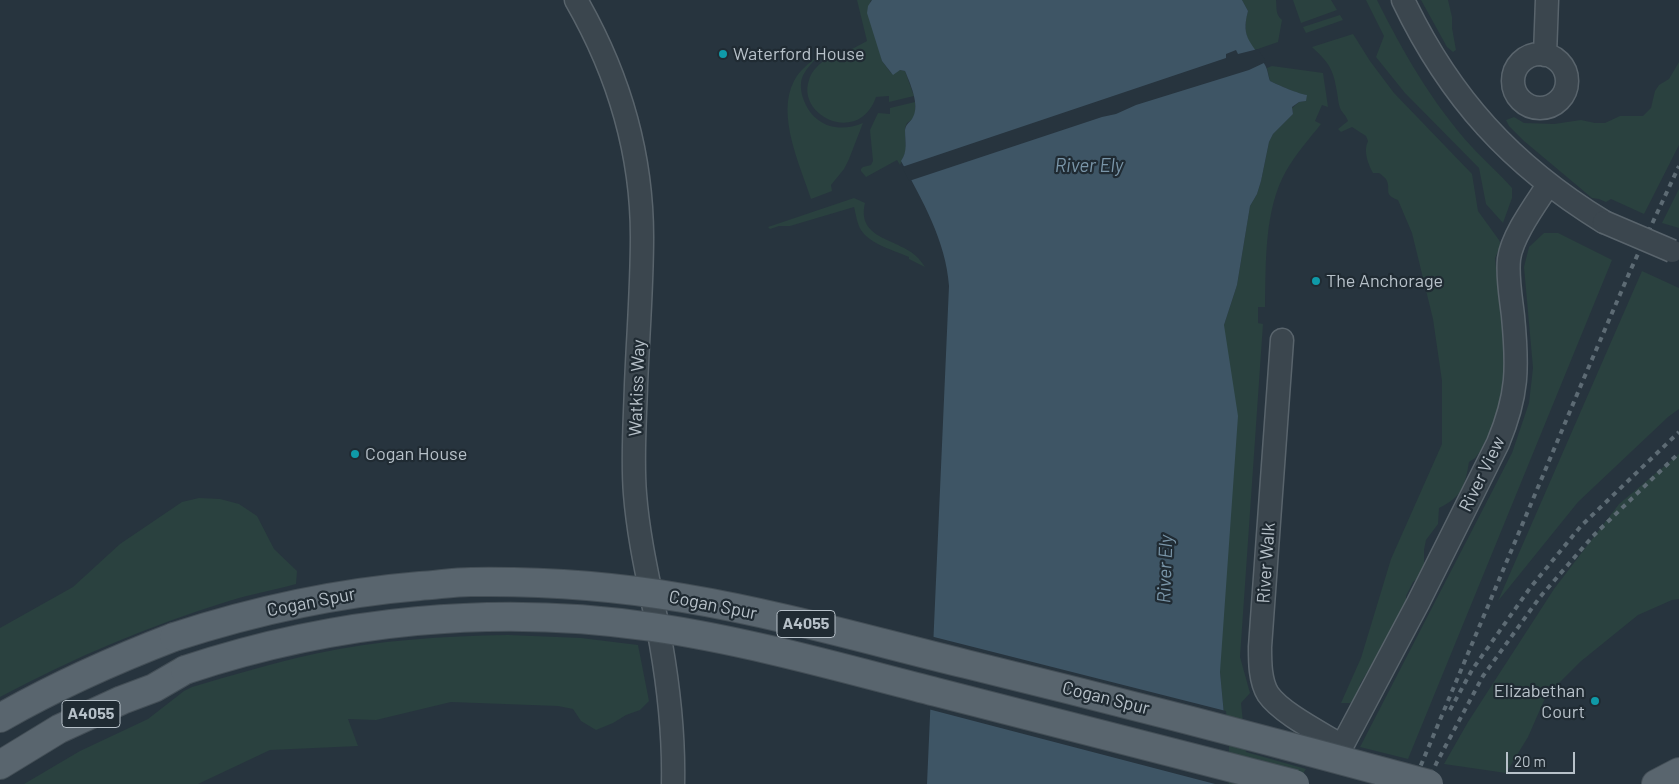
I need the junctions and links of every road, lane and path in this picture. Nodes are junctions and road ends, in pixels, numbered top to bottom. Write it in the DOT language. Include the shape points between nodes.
graph roads {
  1 [pos="576,0"];
  2 [pos="1403,0"];
  3 [pos="1547,0"];
  4 [pos="1545,54"];
  5 [pos="1548,185"];
  6 [pos="1677,254"];
  7 [pos="1282,340"];
  8 [pos="0,718"];
  9 [pos="1342,746"];
  10 [pos="0,764"];
  11 [pos="1679,772"];
  12 [pos="673,784"];
  13 [pos="1295,784"];
  14 [pos="1429,784"];
  15 [pos="1656,784"];
  1 -- 12 [label="street, Watkiss Way" via="616,83 636,164 642,236 635,491 639,535 661,645 671,716"];
  2 -- 5 [label="street" via="1428,48 1460,96 1508,150"];
  3 -- 4 [label="street"];
  5 -- 6 [label="street, bridge" via="1604,222"];
  5 -- 9 [label="street, River View" via="1516,238 1509,260 1517,367 1506,424 1418,603"];
  7 -- 9 [label="street, River Walk" via="1260,663 1267,693 1278,705"];
  8 -- 14 [label="main road, Cogan Spur / A4055, bridge" via="91,671 174,637 279,607 345,594 468,582 551,583 686,598 819,627 1156,710"];
  10 -- 13 [label="main road, Cogan Spur / A4055, bridge" via="60,729 154,688 185,670 292,639 409,620 559,617 651,627 754,646"];
  11 -- 15 [label="main road"];
}
